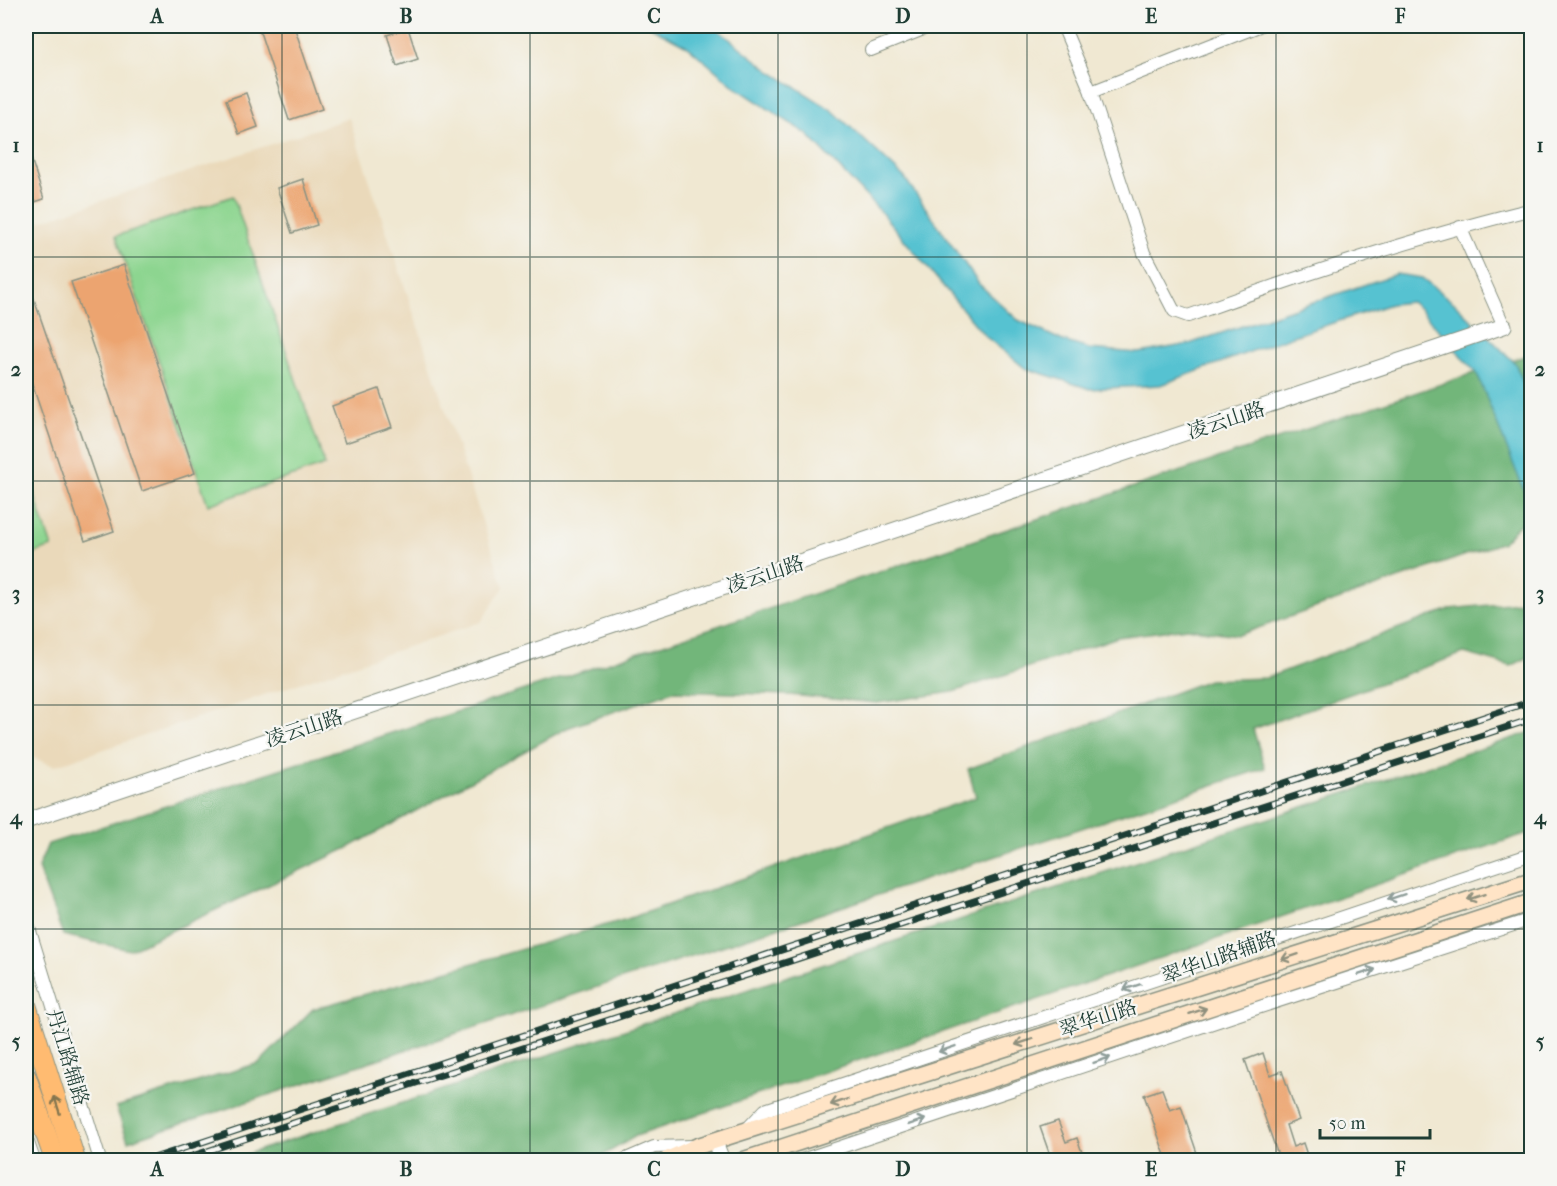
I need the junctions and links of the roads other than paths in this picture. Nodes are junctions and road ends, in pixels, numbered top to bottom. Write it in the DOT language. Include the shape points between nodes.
graph roads {
  1 [pos="931,26"];
  2 [pos="1063,26"];
  3 [pos="1259,26"];
  4 [pos="871,50"];
  5 [pos="1092,92"];
  6 [pos="1532,209"];
  7 [pos="1460,227"];
  8 [pos="1501,327"];
  9 [pos="26,821"];
  10 [pos="1532,854"];
  11 [pos="1532,880"];
  12 [pos="1532,902"];
  13 [pos="26,918"];
  14 [pos="1532,919"];
  15 [pos="26,1005"];
  16 [pos="26,1077"];
  17 [pos="745,1132"];
  18 [pos="26,1137"];
  19 [pos="715,1142"];
  20 [pos="698,1146"];
  21 [pos="754,1160"];
  22 [pos="34,1161"];
  23 [pos="55,1161"];
  24 [pos="75,1161"];
  25 [pos="100,1161"];
  26 [pos="624,1161"];
  27 [pos="667,1161"];
  28 [pos="722,1161"];
  29 [pos="802,1161"];
  1 -- 4 [label="street"];
  2 -- 5 [label="street"];
  3 -- 5 [label="street"];
  5 -- 7 [label="street" via="1144,254 1174,311 1188,316 1316,270"];
  6 -- 7 [label="street"];
  7 -- 8 [label="street"];
  8 -- 9 [label="street, 凌云山路"];
  10 -- 17 [label="street, 翠华山路辅路, one-way" via="765,1110"];
  11 -- 17 [label="main road, 翠华山路, one-way"];
  21 -- 12 [label="main road, 翠华山路, one-way"];
  13 -- 25 [label="street, 丹江路辅路"];
  29 -- 14 [label="street, one-way"];
  24 -- 15 [label="highway, one-way"];
  16 -- 23 [label="highway"];
  17 -- 19 [label="main road, 翠华山路"];
  18 -- 22 [label="street"];
  19 -- 20 [label="main road, 翠华山路"];
  19 -- 28 [label="street"];
  20 -- 26 [label="street" via="654,1147"];
  20 -- 27 [label="main road, 翠华山路"];
}
